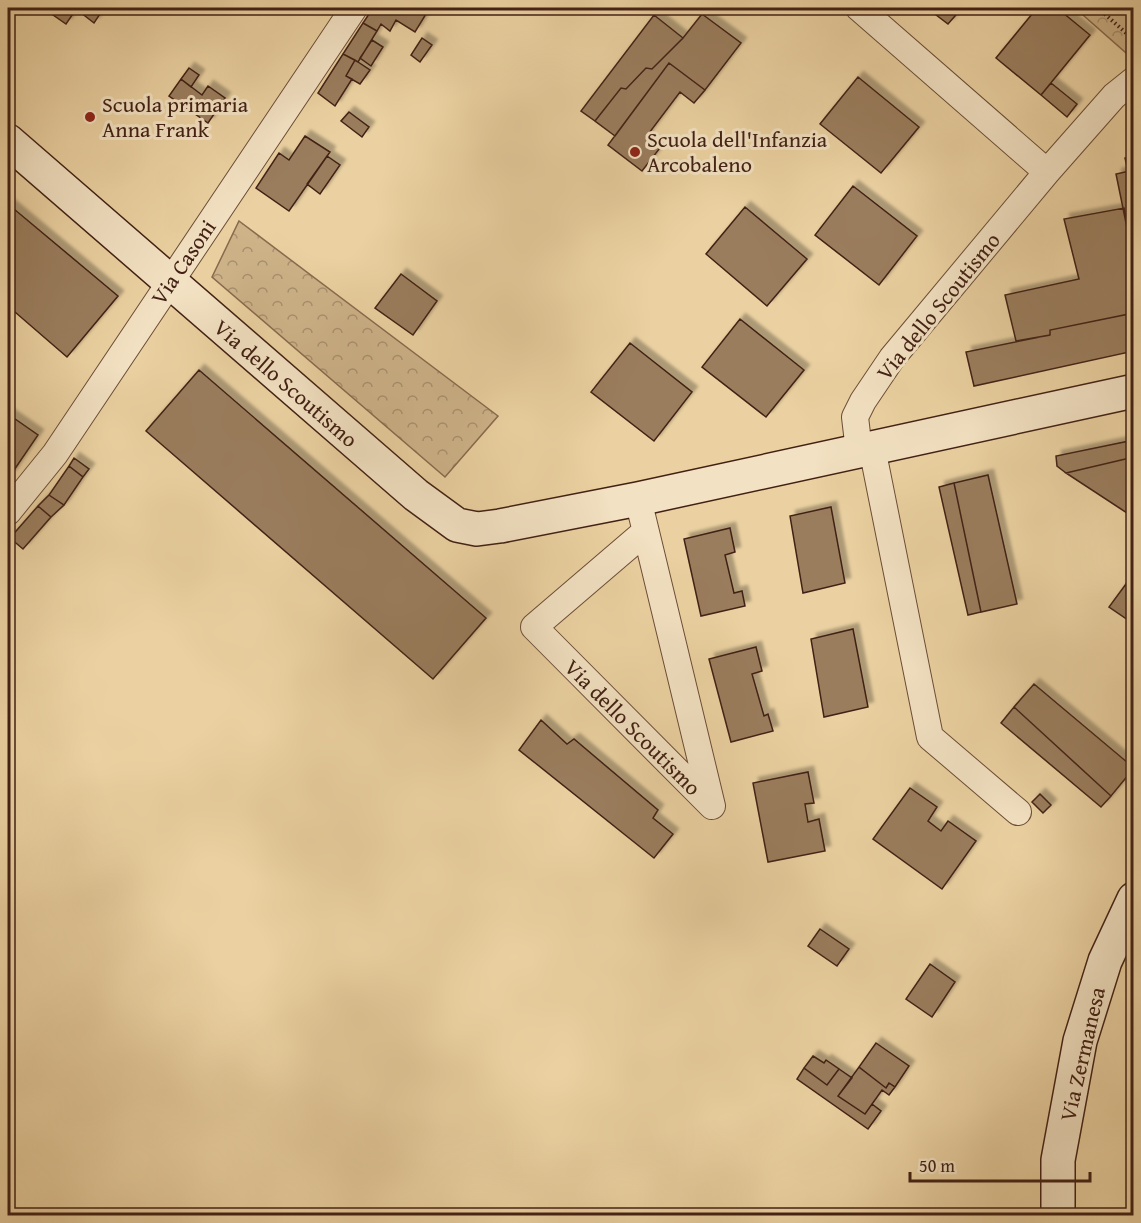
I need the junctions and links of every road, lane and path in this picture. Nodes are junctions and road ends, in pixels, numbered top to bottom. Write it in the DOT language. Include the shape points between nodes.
graph roads {
  1 [pos="354,8"];
  2 [pos="859,8"];
  3 [pos="1098,8"];
  4 [pos="1134,40"];
  5 [pos="1134,80"];
  6 [pos="8,141"];
  7 [pos="1047,172"];
  8 [pos="169,283"];
  9 [pos="1134,391"];
  10 [pos="866,449"];
  11 [pos="638,499"];
  12 [pos="8,512"];
  13 [pos="645,532"];
  14 [pos="1018,812"];
  15 [pos="1134,899"];
  16 [pos="1058,1215"];
  1 -- 8 [label="street, Via Casoni"];
  2 -- 7 [label="street"];
  3 -- 4 [label="path"];
  5 -- 7 [label="street, Via dello Scoutismo" via="1114,96"];
  6 -- 8 [label="street, Via dello Scoutismo"];
  7 -- 10 [label="street, Via dello Scoutismo" via="868,392 855,417"];
  8 -- 11 [label="street, Via dello Scoutismo" via="416,495 457,525 477,529 500,526"];
  8 -- 12 [label="street, Via Casoni" via="55,454"];
  9 -- 10 [label="street, Via dello Scoutismo"];
  10 -- 11 [label="street, Via dello Scoutismo"];
  10 -- 14 [label="street, Via dello Scoutismo" via="930,737"];
  11 -- 13 [label="street, Via dello Scoutismo"];
  13 -- 13 [label="street, Via dello Scoutismo" via="698,749 712,806 534,627"];
  15 -- 16 [label="street, Via Zermanesa" via="1105,961 1080,1041 1058,1160"];
}
